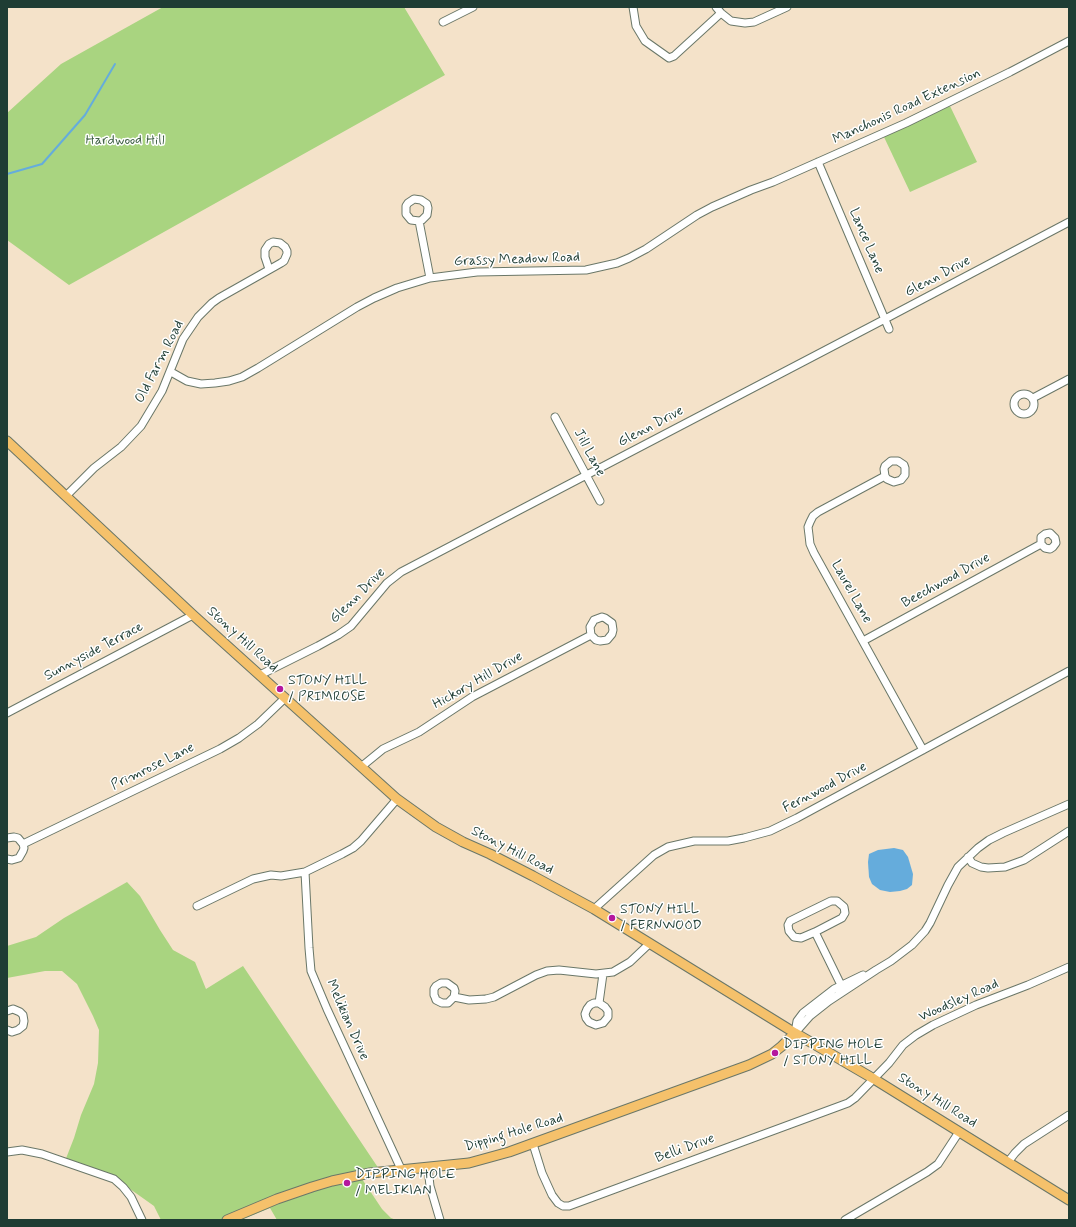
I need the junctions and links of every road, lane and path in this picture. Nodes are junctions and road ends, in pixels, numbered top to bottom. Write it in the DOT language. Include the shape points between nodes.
graph roads {
  1 [pos="473,7"];
  2 [pos="633,7"];
  3 [pos="716,7"];
  4 [pos="787,7"];
  5 [pos="721,13"];
  6 [pos="443,22"];
  7 [pos="1069,41"];
  8 [pos="818,162"];
  9 [pos="753,190"];
  10 [pos="419,221"];
  11 [pos="1069,222"];
  12 [pos="269,269"];
  13 [pos="430,278"];
  14 [pos="885,319"];
  15 [pos="889,329"];
  16 [pos="170,372"];
  17 [pos="1069,379"];
  18 [pos="1033,398"];
  19 [pos="555,417"];
  20 [pos="7,441"];
  21 [pos="586,476"];
  22 [pos="885,476"];
  23 [pos="66,496"];
  24 [pos="600,501"];
  25 [pos="1041,544"];
  26 [pos="193,615"];
  27 [pos="591,634"];
  28 [pos="863,641"];
  29 [pos="1069,671"];
  30 [pos="260,675"];
  31 [pos="285,698"];
  32 [pos="7,713"];
  33 [pos="923,750"];
  34 [pos="361,767"];
  35 [pos="397,799"];
  36 [pos="1069,804"];
  37 [pos="1069,831"];
  38 [pos="7,838"];
  39 [pos="23,844"];
  40 [pos="968,857"];
  41 [pos="7,859"];
  42 [pos="305,872"];
  43 [pos="196,906"];
  44 [pos="594,910"];
  45 [pos="815,932"];
  46 [pos="649,944"];
  47 [pos="1069,967"];
  48 [pos="876,970"];
  49 [pos="603,974"];
  50 [pos="841,986"];
  51 [pos="454,997"];
  52 [pos="599,1003"];
  53 [pos="7,1011"];
  54 [pos="8,1032"];
  55 [pos="795,1033"];
  56 [pos="874,1079"];
  57 [pos="1069,1115"];
  58 [pos="959,1132"];
  59 [pos="533,1144"];
  60 [pos="7,1152"];
  61 [pos="1008,1162"];
  62 [pos="428,1168"];
  63 [pos="401,1169"];
  64 [pos="1069,1200"];
  65 [pos="142,1220"];
  66 [pos="228,1220"];
  67 [pos="440,1220"];
  68 [pos="844,1220"];
  1 -- 6 [label="street"];
  2 -- 5 [label="street" via="636,26 645,41 669,58"];
  3 -- 5 [label="street"];
  4 -- 5 [label="street" via="754,22 745,23 731,21"];
  7 -- 8 [label="street, Manchonis Road Extension" via="913,120"];
  8 -- 9 [label="street, Manchonis Road Extension"];
  8 -- 14 [label="street, Lance Lane"];
  9 -- 13 [label="street, Grassy Meadow Road" via="718,204 629,258 607,266 586,270 477,272"];
  10 -- 13 [label="street"];
  11 -- 14 [label="street, Glenn Drive"];
  12 -- 16 [label="street, Old Farm Road" via="219,298 201,314 183,339"];
  13 -- 16 [label="street, Grassy Meadow Road" via="374,298 242,377 201,384"];
  14 -- 15 [label="street, Lance Lane"];
  14 -- 21 [label="street, Glenn Drive"];
  16 -- 23 [label="street, Old Farm Road" via="141,426"];
  17 -- 18 [label="street"];
  19 -- 21 [label="street, Jill Lane"];
  20 -- 23 [label="main road, Stony Hill Road"];
  21 -- 24 [label="street, Jill Lane"];
  21 -- 30 [label="street, Glenn Drive" via="401,572 387,583 351,626"];
  22 -- 28 [label="street, Laurel Lane" via="818,512 813,516 808,528 814,553"];
  23 -- 26 [label="main road, Stony Hill Road"];
  25 -- 28 [label="street, Beechwood Drive"];
  26 -- 30 [label="main road, Stony Hill Road"];
  26 -- 32 [label="street, Sunnyside Terrace"];
  27 -- 34 [label="street, Hickory Hill Drive" via="472,697 419,732 383,749"];
  28 -- 33 [label="street, Laurel Lane"];
  29 -- 33 [label="street, Fernwood Drive"];
  30 -- 31 [label="main road, Stony Hill Road"];
  31 -- 34 [label="main road, Stony Hill Road"];
  31 -- 39 [label="street, Primrose Lane" via="258,724 233,742"];
  33 -- 44 [label="street, Fernwood Drive" via="770,831 728,841 694,841 668,847 654,855"];
  34 -- 35 [label="main road, Stony Hill Road"];
  35 -- 42 [label="street" via="361,842"];
  35 -- 44 [label="main road, Stony Hill Road" via="436,827"];
  36 -- 40 [label="street" via="994,838"];
  37 -- 40 [label="street" via="1024,860 1005,867 981,867 972,863"];
  38 -- 39 [label="street" via="18,838"];
  39 -- 41 [label="street" via="23,852 19,858"];
  40 -- 48 [label="street" via="958,867 924,932 905,952"];
  42 -- 43 [label="street" via="253,879"];
  42 -- 63 [label="street, Melikian Drive" via="311,970"];
  44 -- 46 [label="main road, Stony Hill Road"];
  45 -- 45 [label="street" via="842,918 845,913 844,907 837,901 831,901 790,920 788,925 794,937 801,938"];
  45 -- 50 [label="street"];
  46 -- 49 [label="street" via="625,966"];
  46 -- 55 [label="main road, Stony Hill Road"];
  47 -- 56 [label="street, Woodsley Road" via="976,1004 933,1025 903,1045"];
  48 -- 50 [label="street"];
  48 -- 55 [label="street" via="829,1001 810,1016"];
  49 -- 51 [label="street" via="547,971 486,1000"];
  49 -- 52 [label="street"];
  50 -- 55 [label="street" via="802,1013 797,1021"];
  53 -- 54 [label="street" via="18,1010 24,1019 20,1029"];
  55 -- 56 [label="main road, Stony Hill Road"];
  55 -- 59 [label="main road, Dipping Hole Road" via="772,1054 749,1065"];
  56 -- 58 [label="main road, Stony Hill Road"];
  56 -- 59 [label="street, Belli Drive" via="848,1103 569,1206 558,1203 552,1195"];
  57 -- 61 [label="street" via="1024,1144"];
  58 -- 61 [label="main road, Stony Hill Road"];
  58 -- 68 [label="street" via="938,1164"];
  59 -- 62 [label="main road, Dipping Hole Road" via="469,1163"];
  60 -- 65 [label="street" via="22,1150 42,1154 114,1179 131,1197"];
  61 -- 64 [label="main road, Stony Hill Road"];
  62 -- 63 [label="main road, Dipping Hole Road"];
  62 -- 67 [label="street" via="430,1186"];
  63 -- 66 [label="main road, Dipping Hole Road" via="363,1174 312,1187"];
}
